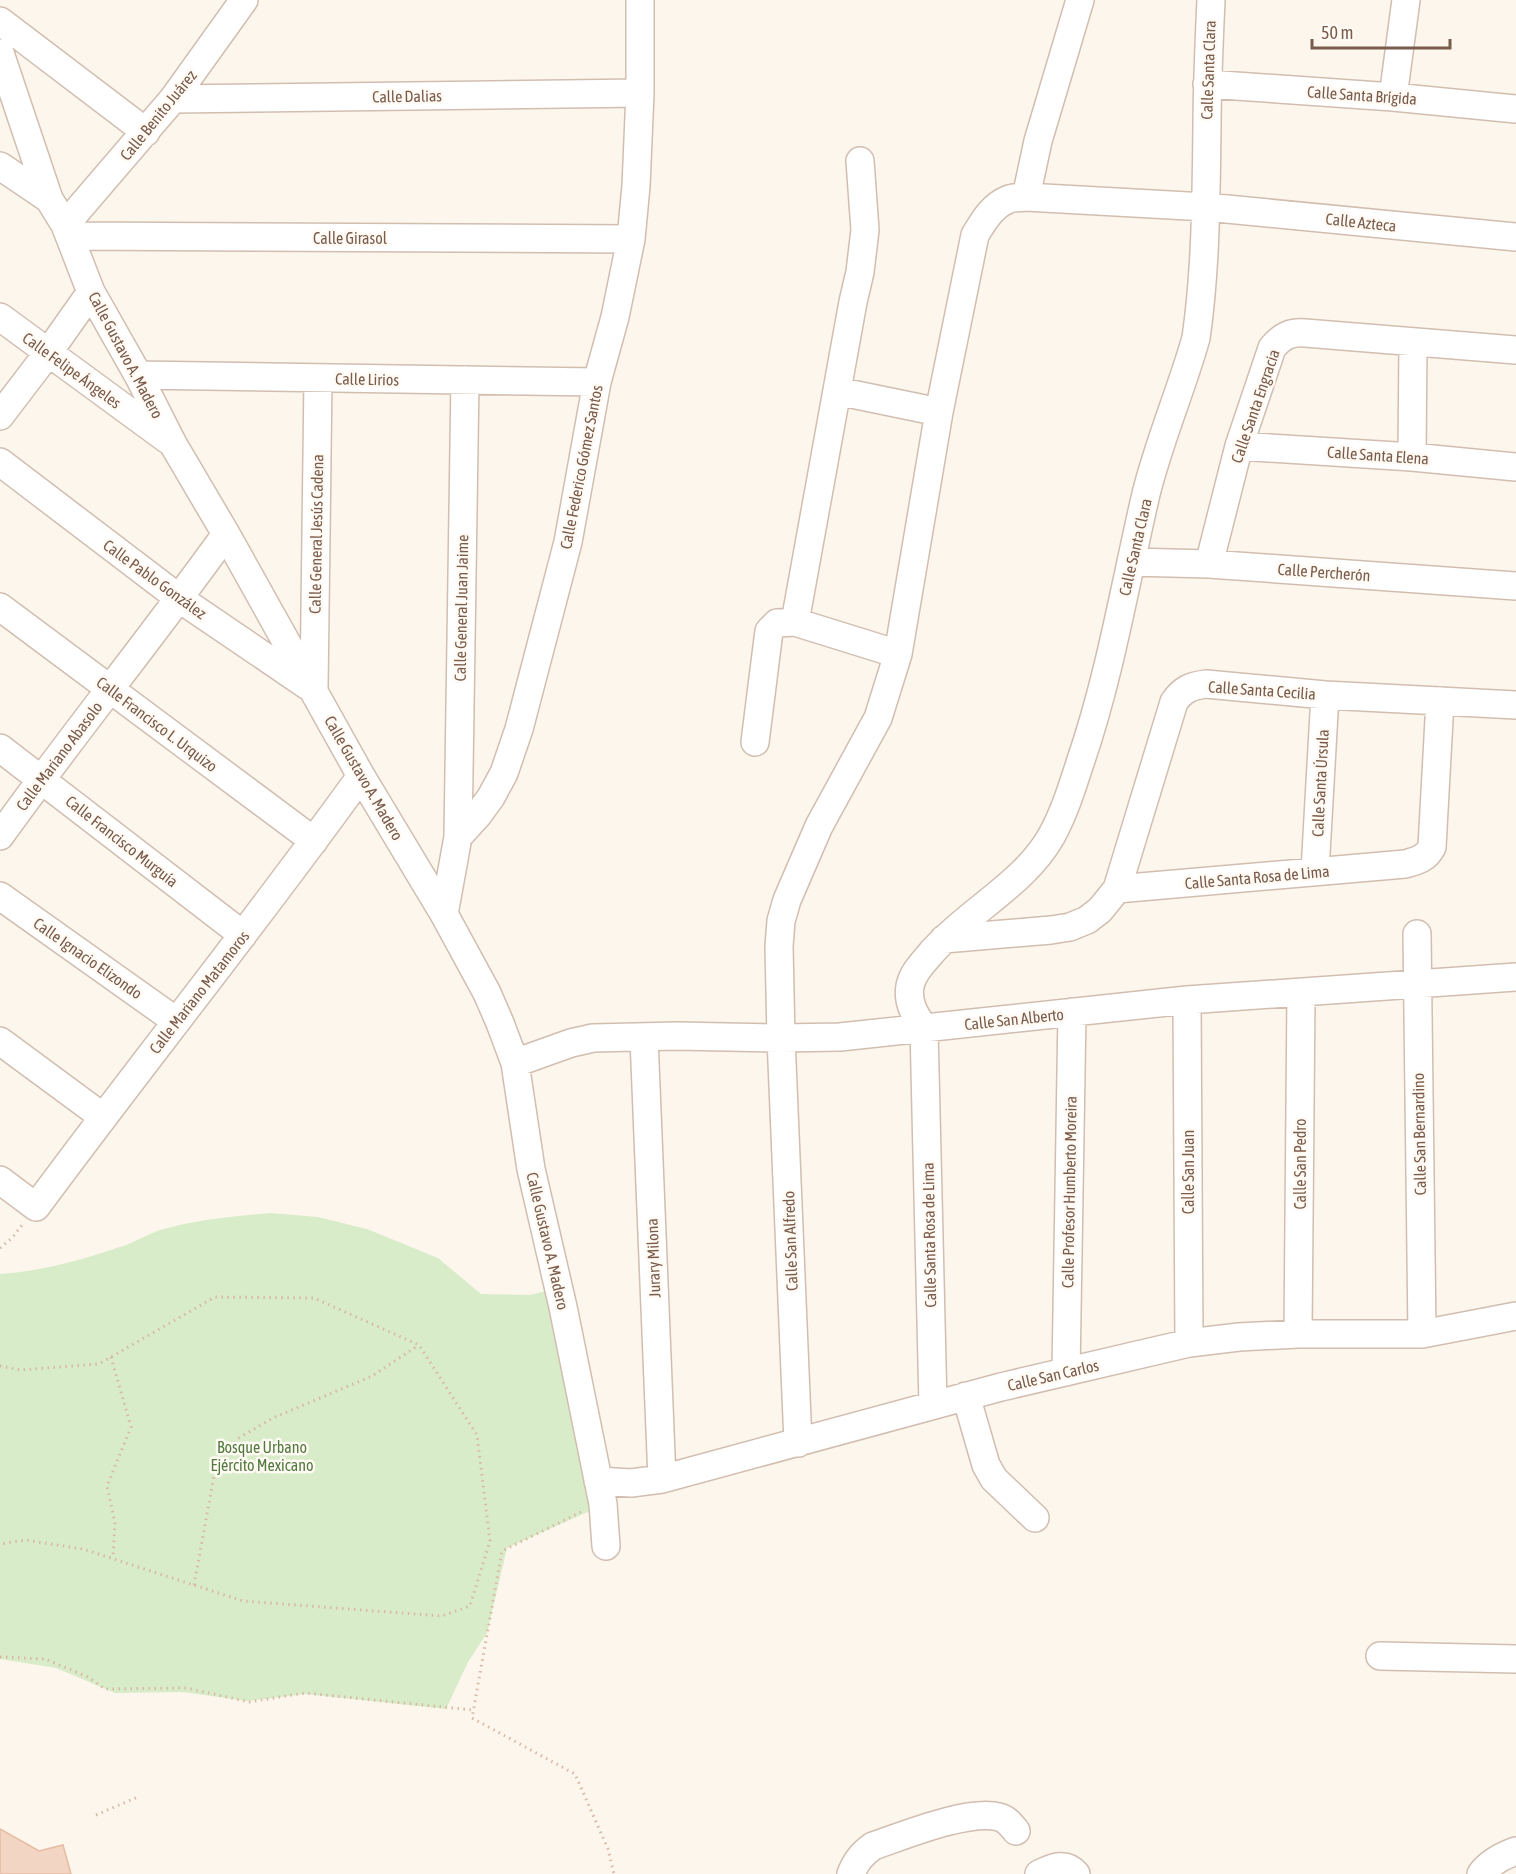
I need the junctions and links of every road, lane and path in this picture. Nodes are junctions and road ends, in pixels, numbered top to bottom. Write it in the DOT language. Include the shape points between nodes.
graph roads {
  1 [pos="244,0"];
  2 [pos="640,0"];
  3 [pos="1080,0"];
  4 [pos="1211,0"];
  5 [pos="1406,0"];
  6 [pos="0,21"];
  7 [pos="0,53"];
  8 [pos="1207,84"];
  9 [pos="640,93"];
  10 [pos="1393,97"];
  11 [pos="173,99"];
  12 [pos="1516,109"];
  13 [pos="146,132"];
  14 [pos="860,161"];
  15 [pos="0,166"];
  16 [pos="1026,197"];
  17 [pos="49,199"];
  18 [pos="1206,207"];
  19 [pos="68,231"];
  20 [pos="1516,237"];
  21 [pos="631,239"];
  22 [pos="91,292"];
  23 [pos="0,317"];
  24 [pos="1413,342"];
  25 [pos="1516,350"];
  26 [pos="48,353"];
  27 [pos="138,375"];
  28 [pos="318,378"];
  29 [pos="465,380"];
  30 [pos="597,382"];
  31 [pos="837,391"];
  32 [pos="939,412"];
  33 [pos="0,416"];
  34 [pos="173,444"];
  35 [pos="1239,446"];
  36 [pos="1412,457"];
  37 [pos="0,462"];
  38 [pos="1516,467"];
  39 [pos="226,534"];
  40 [pos="1132,562"];
  41 [pos="1209,564"];
  42 [pos="1516,586"];
  43 [pos="180,599"];
  44 [pos="0,607"];
  45 [pos="795,622"];
  46 [pos="898,654"];
  47 [pos="110,688"];
  48 [pos="314,690"];
  49 [pos="1324,695"];
  50 [pos="1440,701"];
  51 [pos="1516,705"];
  52 [pos="755,742"];
  53 [pos="0,748"];
  54 [pos="361,776"];
  55 [pos="41,779"];
  56 [pos="0,836"];
  57 [pos="458,837"];
  58 [pos="314,841"];
  59 [pos="1315,871"];
  60 [pos="1117,889"];
  61 [pos="0,896"];
  62 [pos="444,914"];
  63 [pos="1417,934"];
  64 [pos="243,935"];
  65 [pos="944,939"];
  66 [pos="1516,977"];
  67 [pos="1416,984"];
  68 [pos="1301,993"];
  69 [pos="1187,1000"];
  70 [pos="1072,1012"];
  71 [pos="176,1021"];
  72 [pos="924,1028"];
  73 [pos="644,1038"];
  74 [pos="781,1038"];
  75 [pos="0,1041"];
  76 [pos="515,1063"];
  77 [pos="103,1117"];
  78 [pos="0,1180"];
  79 [pos="36,1208"];
  80 [pos="0,1248"];
  81 [pos="1516,1316"];
  82 [pos="1298,1334"];
  83 [pos="1422,1334"];
  84 [pos="1189,1343"];
  85 [pos="419,1344"];
  86 [pos="111,1358"];
  87 [pos="0,1366"];
  88 [pos="1066,1372"];
  89 [pos="966,1396"];
  90 [pos="933,1405"];
  91 [pos="798,1443"];
  92 [pos="662,1479"];
  93 [pos="598,1480"];
  94 [pos="587,1509"];
  95 [pos="1035,1518"];
  96 [pos="0,1544"];
  97 [pos="606,1546"];
  98 [pos="113,1558"];
  99 [pos="194,1585"];
  100 [pos="1380,1656"];
  101 [pos="0,1657"];
  102 [pos="1516,1659"];
  103 [pos="473,1710"];
  104 [pos="140,1796"];
  105 [pos="96,1815"];
  106 [pos="1016,1831"];
  107 [pos="1516,1851"];
  108 [pos="614,1874"];
  109 [pos="851,1874"];
  110 [pos="1039,1874"];
  111 [pos="1076,1874"];
  112 [pos="1481,1874"];
  1 -- 11 [label="street, Calle Benito Juárez"];
  2 -- 9 [label="street, Calle Federico Gómez Santos"];
  3 -- 16 [label="street" via="1038,141"];
  4 -- 8 [label="street, Calle Santa Clara"];
  5 -- 10 [label="street"];
  6 -- 13 [label="street"];
  7 -- 17 [label="street, Calle Gustavo A. Madero"];
  8 -- 10 [label="street, Calle Santa Brígida"];
  8 -- 18 [label="street, Calle Santa Clara"];
  9 -- 11 [label="street, Calle Dalias"];
  9 -- 21 [label="street, Calle Federico Gómez Santos"];
  10 -- 12 [label="street, Calle Santa Brígida"];
  11 -- 13 [label="street, Calle Benito Juárez"];
  13 -- 19 [label="street, Calle Benito Juárez"];
  14 -- 31 [label="street" via="864,250"];
  15 -- 17 [label="street"];
  16 -- 18 [label="street, Calle Azteca"];
  16 -- 32 [label="street, Calle Azteca" via="1008,199 996,206 975,236"];
  17 -- 19 [label="street, Calle Gustavo A. Madero"];
  18 -- 20 [label="street, Calle Azteca"];
  18 -- 40 [label="street, Calle Santa Clara" via="1196,338 1147,492"];
  19 -- 21 [label="street, Calle Girasol"];
  19 -- 22 [label="street, Calle Gustavo A. Madero"];
  21 -- 30 [label="street, Calle Federico Gómez Santos"];
  22 -- 26 [label="street"];
  22 -- 27 [label="street, Calle Gustavo A. Madero"];
  23 -- 26 [label="street, Calle Felipe Ángeles"];
  24 -- 25 [label="street, Calle Santa Engracia"];
  24 -- 35 [label="street, Calle Santa Engracia" via="1305,333 1282,337 1272,348"];
  24 -- 36 [label="street"];
  26 -- 33 [label="street"];
  26 -- 34 [label="street, Calle Felipe Ángeles"];
  27 -- 28 [label="street, Calle Lirios"];
  27 -- 34 [label="street, Calle Gustavo A. Madero"];
  28 -- 29 [label="street, Calle Lirios"];
  28 -- 48 [label="street, Calle General Jesús Cadena"];
  29 -- 30 [label="street, Calle Lirios"];
  29 -- 57 [label="street, Calle General Juan Jaime"];
  30 -- 57 [label="street, Calle Federico Gómez Santos" via="568,542 519,729 491,797"];
  31 -- 32 [label="street"];
  31 -- 45 [label="street"];
  32 -- 46 [label="street, Calle San Alfredo"];
  34 -- 39 [label="street, Calle Gustavo A. Madero"];
  35 -- 36 [label="street, Calle Santa Elena"];
  35 -- 41 [label="street, Calle Santa Engracia"];
  36 -- 38 [label="street, Calle Santa Elena"];
  37 -- 43 [label="street, Calle Pablo González"];
  39 -- 43 [label="street, Calle Mariano Abasolo"];
  39 -- 48 [label="street, Calle Gustavo A. Madero"];
  40 -- 41 [label="street, Calle Percherón"];
  40 -- 65 [label="street, Calle Santa Clara" via="1089,736 1051,836 1019,875"];
  41 -- 42 [label="street, Calle Percherón"];
  43 -- 47 [label="street, Calle Mariano Abasolo"];
  43 -- 48 [label="street, Calle Pablo González"];
  44 -- 47 [label="street, Calle Francisco L. Urquizo"];
  45 -- 46 [label="street"];
  45 -- 52 [label="street" via="777,623 769,631"];
  46 -- 74 [label="street, Calle San Alfredo" via="878,718 819,826 787,900 779,946"];
  47 -- 55 [label="street, Calle Mariano Abasolo"];
  47 -- 58 [label="street, Calle Francisco L. Urquizo"];
  48 -- 54 [label="street, Calle Gustavo A. Madero"];
  49 -- 50 [label="street, Calle Santa Cecilia"];
  49 -- 59 [label="street, Calle Santa Úrsula"];
  49 -- 60 [label="street, Calle Santa Cecilia" via="1206,684 1180,693"];
  50 -- 51 [label="street, Calle Santa Cecilia"];
  50 -- 59 [label="street, Calle Santa Rosa de Lima" via="1429,854 1405,864"];
  53 -- 55 [label="street, Calle Francisco Murguía"];
  54 -- 58 [label="street, Calle Mariano Matamoros"];
  54 -- 62 [label="street, Calle Gustavo A. Madero"];
  55 -- 56 [label="street, Calle Mariano Abasolo"];
  55 -- 64 [label="street, Calle Francisco Murguía"];
  57 -- 62 [label="street"];
  58 -- 64 [label="street, Calle Mariano Matamoros"];
  59 -- 60 [label="street, Calle Santa Rosa de Lima"];
  60 -- 65 [label="street" via="1100,910 1070,927"];
  61 -- 71 [label="street, Calle Ignacio Elizondo"];
  62 -- 76 [label="street, Calle Gustavo A. Madero" via="488,993"];
  63 -- 67 [label="street, Calle San Bernardino"];
  64 -- 71 [label="street, Calle Mariano Matamoros"];
  65 -- 72 [label="street, Calle Santa Clara" via="917,969 910,986 913,1012"];
  66 -- 67 [label="street, Calle San Alberto"];
  67 -- 68 [label="street, Calle San Alberto"];
  67 -- 83 [label="street, Calle San Bernardino"];
  68 -- 69 [label="street, Calle San Alberto"];
  68 -- 82 [label="street, Calle San Pedro"];
  69 -- 70 [label="street, Calle San Alberto"];
  69 -- 84 [label="street, Calle San Juan"];
  70 -- 72 [label="street, Calle San Alberto"];
  70 -- 88 [label="street, Calle Profesor Humberto Moreira"];
  71 -- 77 [label="street, Calle Mariano Matamoros"];
  72 -- 74 [label="street, Calle San Alberto" via="840,1037"];
  72 -- 90 [label="street, Calle Santa Rosa de Lima"];
  73 -- 74 [label="street, Calle San Alberto"];
  73 -- 76 [label="street, Calle San Alberto" via="593,1038"];
  73 -- 92 [label="street, Jurary Milona"];
  74 -- 91 [label="street, Calle San Alfredo"];
  75 -- 77 [label="street"];
  76 -- 93 [label="street, Calle Gustavo A. Madero" via="531,1169"];
  77 -- 79 [label="street, Calle Mariano Matamoros"];
  78 -- 79 [label="street"];
  79 -- 80 [label="path"];
  81 -- 83 [label="street, Calle San Carlos"];
  82 -- 83 [label="street, Calle San Carlos"];
  82 -- 84 [label="street, Calle San Carlos"];
  84 -- 88 [label="street, Calle San Carlos"];
  85 -- 86 [label="path" via="314,1298 215,1297"];
  85 -- 99 [label="path" via="372,1376 273,1418 237,1438 214,1476"];
  85 -- 99 [label="path" via="477,1435 490,1541 470,1606 442,1616 394,1613 243,1600"];
  86 -- 87 [label="path" via="99,1364 43,1369"];
  86 -- 98 [label="path" via="131,1426 106,1486 115,1523"];
  88 -- 89 [label="street, Calle San Carlos"];
  89 -- 90 [label="street, Calle San Carlos"];
  89 -- 95 [label="street" via="986,1465 994,1479"];
  90 -- 91 [label="street, Calle San Carlos"];
  91 -- 92 [label="street, Calle San Carlos"];
  92 -- 93 [label="street, Calle San Carlos" via="631,1483"];
  93 -- 97 [label="street, Calle Gustavo A. Madero"];
  94 -- 103 [label="path" via="502,1551"];
  96 -- 98 [label="path" via="25,1540"];
  98 -- 99 [label="path"];
  100 -- 102 [label="street"];
  101 -- 103 [label="path" via="45,1659 88,1677 105,1689 187,1688 249,1702 305,1694"];
  103 -- 108 [label="path" via="472,1718 575,1774 608,1849"];
  104 -- 105 [label="path"];
  106 -- 109 [label="street" via="999,1817 965,1818 873,1846 861,1855"];
  107 -- 112 [label="street" via="1496,1860"];
  110 -- 111 [label="street" via="1058,1866"];
}
